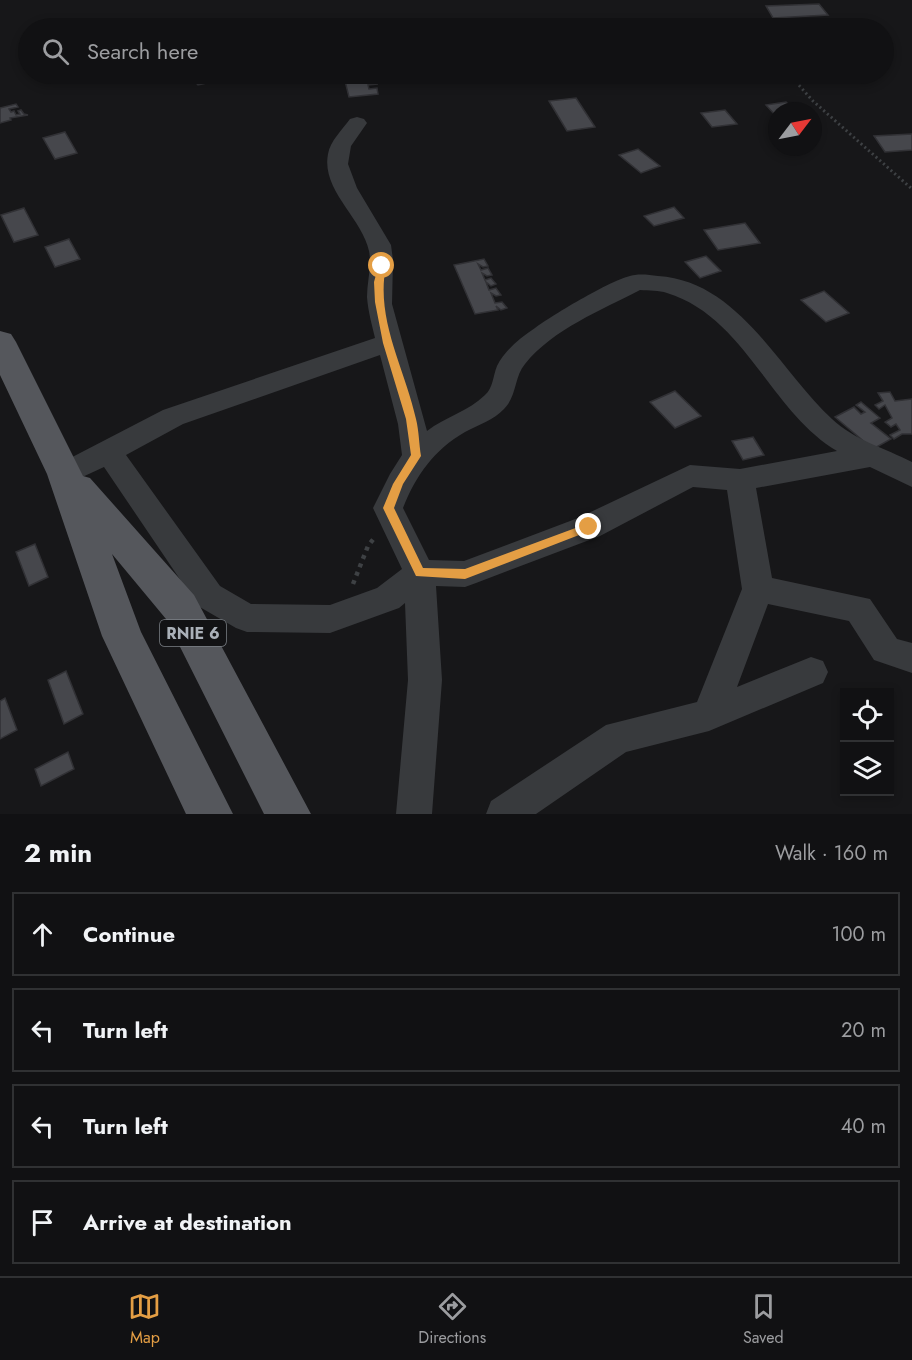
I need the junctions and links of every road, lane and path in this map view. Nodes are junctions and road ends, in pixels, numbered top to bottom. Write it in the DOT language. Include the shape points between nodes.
graph roads {
  1 [pos="798,84"];
  2 [pos="357,123"];
  3 [pos="912,189"];
  4 [pos="0,342"];
  5 [pos="388,343"];
  6 [pos="108,451"];
  7 [pos="416,456"];
  8 [pos="869,456"];
  9 [pos="65,474"];
  10 [pos="912,476"];
  11 [pos="740,480"];
  12 [pos="392,515"];
  13 [pos="420,573"];
  14 [pos="351,589"];
  15 [pos="758,589"];
  16 [pos="912,658"];
  17 [pos="811,672"];
  18 [pos="709,715"];
  19 [pos="210,814"];
  20 [pos="288,814"];
  21 [pos="414,814"];
  22 [pos="504,814"];
  1 -- 3 [label="path"];
  2 -- 5 [label="street" via="338,155 340,171 379,246 379,302"];
  4 -- 9 [label="main road, RNIE 6"];
  5 -- 6 [label="street" via="173,417"];
  5 -- 7 [label="street" via="411,419"];
  6 -- 9 [label="street"];
  6 -- 13 [label="street" via="209,596 247,618 330,619 388,598"];
  7 -- 8 [label="street" via="453,427 498,400 506,372 515,358 544,334 636,282 654,280 682,287 714,308 743,333 825,428"];
  7 -- 12 [label="street" via="408,464 388,508"];
  8 -- 10 [label="street"];
  8 -- 11 [label="street"];
  9 -- 19 [label="main road, RNIE 6" via="122,636"];
  9 -- 20 [label="main road, RNIE 6" via="180,607"];
  11 -- 13 [label="street" via="690,476 589,527 465,574"];
  11 -- 15 [label="street"];
  12 -- 13 [label="street"];
  12 -- 14 [label="path" via="368,546"];
  13 -- 21 [label="street" via="425,680"];
  15 -- 16 [label="street" via="859,609 886,650"];
  15 -- 18 [label="street"];
  17 -- 18 [label="street"];
  18 -- 22 [label="street" via="618,737"];
}
